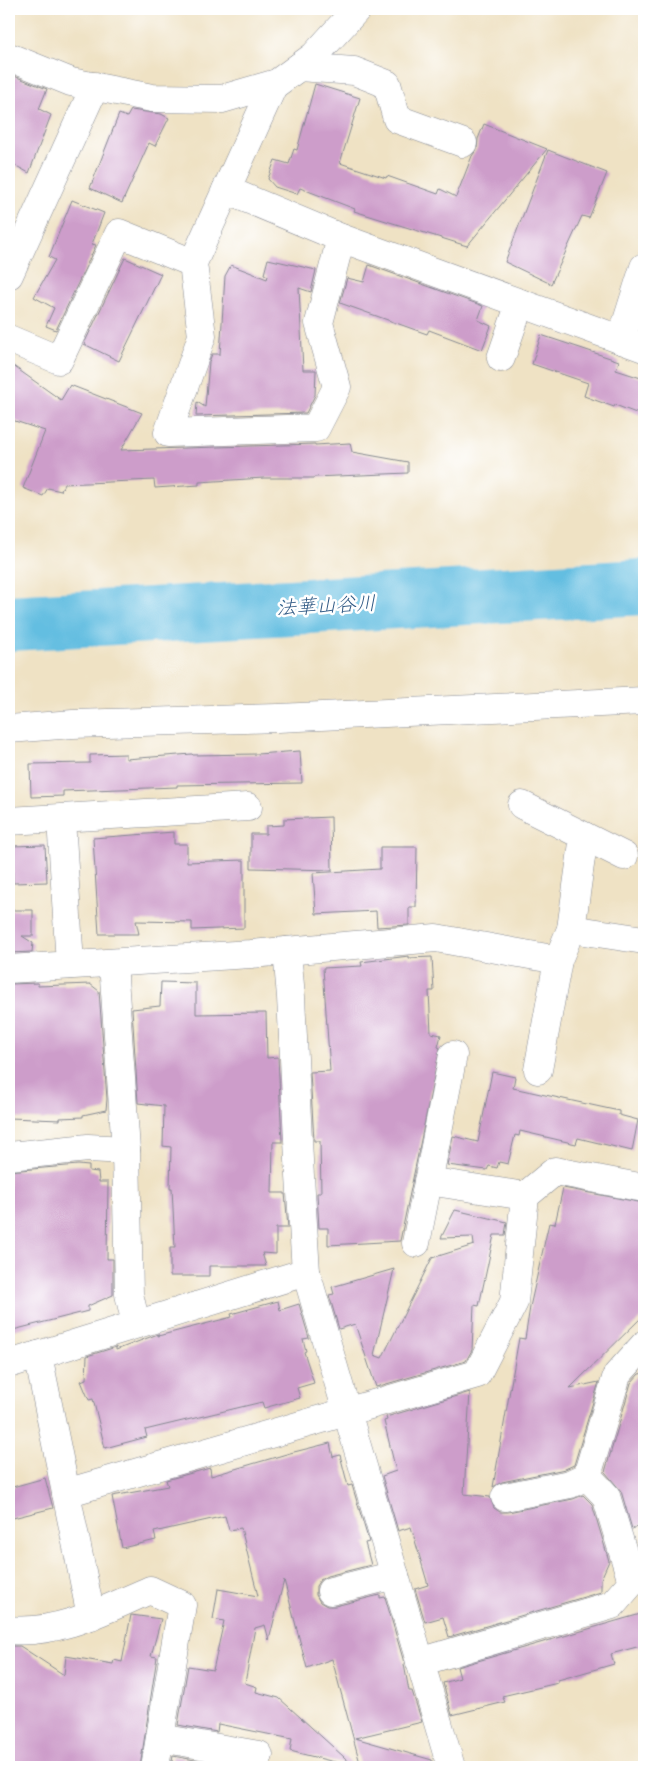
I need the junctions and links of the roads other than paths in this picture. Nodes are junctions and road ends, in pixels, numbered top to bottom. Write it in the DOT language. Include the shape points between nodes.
graph roads {
  1 [pos="358,9"];
  2 [pos="9,57"];
  3 [pos="299,67"];
  4 [pos="274,84"];
  5 [pos="95,86"];
  6 [pos="463,142"];
  7 [pos="226,190"];
  8 [pos="341,238"];
  9 [pos="193,263"];
  10 [pos="644,267"];
  11 [pos="9,275"];
  12 [pos="520,303"];
  13 [pos="9,339"];
  14 [pos="633,344"];
  15 [pos="501,358"];
  16 [pos="644,701"];
  17 [pos="9,729"];
  18 [pos="522,805"];
  19 [pos="248,807"];
  20 [pos="61,819"];
  21 [pos="9,821"];
  22 [pos="584,836"];
  23 [pos="624,856"];
  24 [pos="572,929"];
  25 [pos="644,940"];
  26 [pos="287,950"];
  27 [pos="558,960"];
  28 [pos="113,963"];
  29 [pos="70,965"];
  30 [pos="9,970"];
  31 [pos="453,1055"];
  32 [pos="538,1070"];
  33 [pos="126,1150"];
  34 [pos="9,1156"];
  35 [pos="428,1181"];
  36 [pos="644,1188"];
  37 [pos="525,1196"];
  38 [pos="416,1243"];
  39 [pos="306,1272"];
  40 [pos="136,1324"];
  41 [pos="644,1345"];
  42 [pos="38,1355"];
  43 [pos="9,1364"];
  44 [pos="347,1412"];
  45 [pos="587,1476"];
  46 [pos="66,1492"];
  47 [pos="505,1497"];
  48 [pos="395,1575"];
  49 [pos="331,1591"];
  50 [pos="91,1616"];
  51 [pos="9,1630"];
  52 [pos="420,1662"];
  53 [pos="160,1738"];
  54 [pos="259,1755"];
  55 [pos="155,1767"];
  56 [pos="451,1767"];
  1 -- 3 [label="street" via="314,56"];
  2 -- 5 [label="street" via="71,82"];
  3 -- 4 [label="street"];
  3 -- 6 [label="street" via="354,71 387,84 397,119"];
  4 -- 5 [label="street" via="222,99 152,98"];
  4 -- 7 [label="street"];
  5 -- 11 [label="street"];
  7 -- 8 [label="street"];
  7 -- 9 [label="street"];
  8 -- 9 [label="street" via="319,323 337,387 316,428 168,434 202,336"];
  8 -- 12 [label="street"];
  9 -- 13 [label="street" via="119,233 59,360"];
  10 -- 14 [label="street"];
  12 -- 14 [label="street"];
  12 -- 15 [label="street"];
  16 -- 17 [label="street"];
  18 -- 22 [label="street"];
  19 -- 20 [label="street"];
  20 -- 21 [label="street"];
  20 -- 29 [label="street"];
  22 -- 23 [label="street"];
  22 -- 24 [label="street"];
  24 -- 25 [label="street"];
  24 -- 27 [label="street"];
  26 -- 27 [label="street" via="436,938"];
  26 -- 28 [label="street"];
  26 -- 39 [label="street"];
  27 -- 32 [label="street"];
  28 -- 29 [label="street"];
  28 -- 33 [label="street"];
  29 -- 30 [label="street"];
  31 -- 35 [label="street"];
  33 -- 34 [label="street" via="88,1148"];
  33 -- 40 [label="street" via="129,1294"];
  35 -- 37 [label="street"];
  35 -- 38 [label="street"];
  36 -- 37 [label="street" via="555,1171"];
  37 -- 44 [label="street" via="514,1302 477,1374"];
  39 -- 40 [label="street"];
  39 -- 44 [label="street"];
  40 -- 42 [label="street"];
  41 -- 45 [label="street" via="617,1375"];
  42 -- 43 [label="street"];
  42 -- 46 [label="street"];
  44 -- 46 [label="street"];
  44 -- 48 [label="street"];
  45 -- 47 [label="street" via="570,1484"];
  45 -- 52 [label="street" via="606,1496 632,1582 612,1605"];
  46 -- 50 [label="street"];
  48 -- 49 [label="street"];
  48 -- 52 [label="street"];
  50 -- 51 [label="street" via="53,1628"];
  50 -- 53 [label="street" via="150,1590 182,1605"];
  52 -- 56 [label="street"];
  53 -- 54 [label="street"];
  53 -- 55 [label="street"];
}
